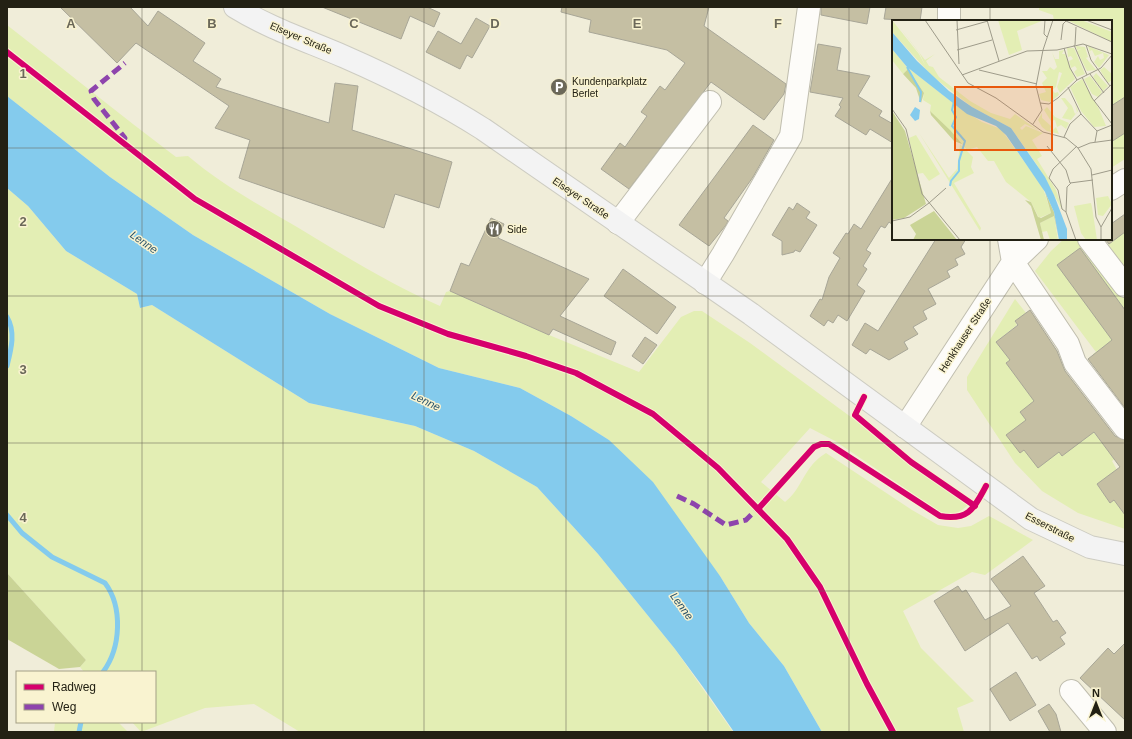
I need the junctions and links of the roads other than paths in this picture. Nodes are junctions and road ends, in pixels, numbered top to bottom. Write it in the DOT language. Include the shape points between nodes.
graph roads {
  1 [pos="235,7"];
  2 [pos="809,7"];
  3 [pos="949,7"];
  4 [pos="949,20"];
  5 [pos="710,102"];
  6 [pos="1125,180"];
  7 [pos="1112,188"];
  8 [pos="618,223"];
  9 [pos="1009,240"];
  10 [pos="1036,240"];
  11 [pos="1090,240"];
  12 [pos="1013,262"];
  13 [pos="705,283"];
  14 [pos="1125,286"];
  15 [pos="905,427"];
  16 [pos="1125,428"];
  17 [pos="1125,554"];
  18 [pos="1071,691"];
  19 [pos="1105,732"];
  1 -- 8 [label="main road, Elseyer Straße" via="445,105"];
  2 -- 13 [label="street" via="791,136"];
  3 -- 4 [label="street"];
  5 -- 8 [label="street"];
  6 -- 7 [label="street"];
  8 -- 13 [label="main road, Elseyer Straße"];
  9 -- 12 [label="street"];
  10 -- 12 [label="street, Henkhauser Straße"];
  11 -- 14 [label="street"];
  12 -- 15 [label="street, Henkhauser Straße"];
  12 -- 16 [label="street" via="1068,344 1075,363"];
  13 -- 15 [label="main road, Elseyer Straße"];
  15 -- 17 [label="main road, Esserstraße" via="1031,519 1090,547"];
  18 -- 19 [label="street"];
}
